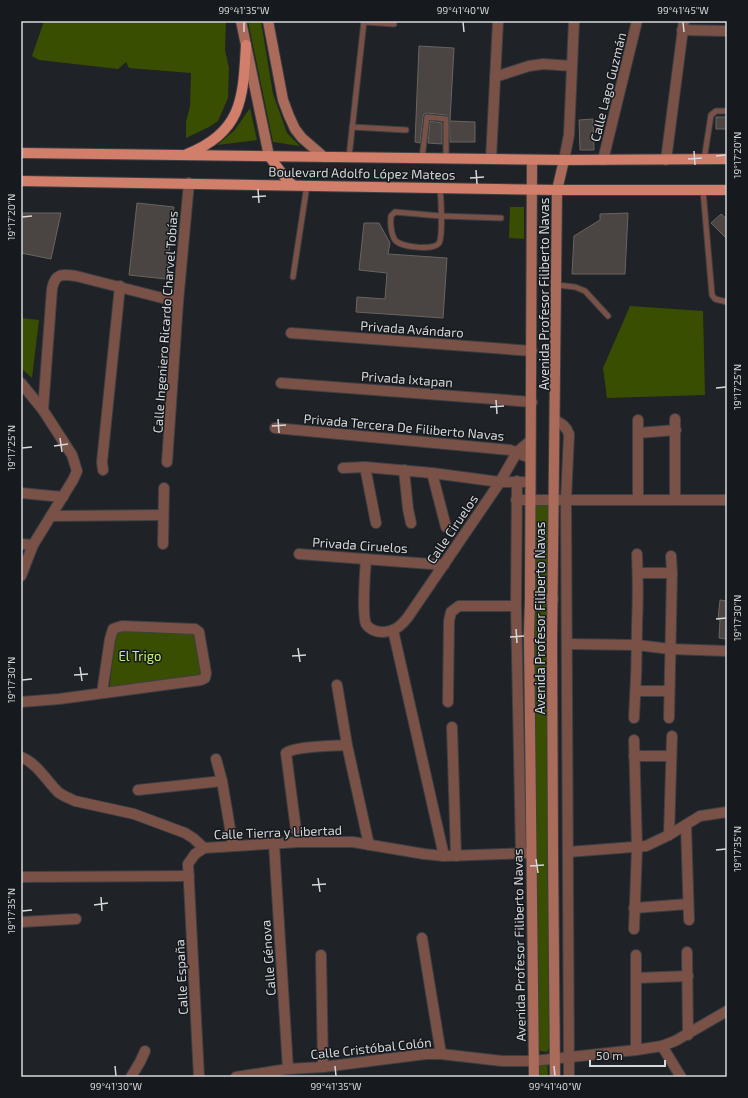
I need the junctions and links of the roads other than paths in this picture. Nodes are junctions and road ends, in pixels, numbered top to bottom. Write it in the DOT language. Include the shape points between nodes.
graph roads {
  1 [pos="241,21"];
  2 [pos="268,21"];
  3 [pos="364,21"];
  4 [pos="498,21"];
  5 [pos="574,21"];
  6 [pos="638,21"];
  7 [pos="394,24"];
  8 [pos="683,26"];
  9 [pos="727,30"];
  10 [pos="246,45"];
  11 [pos="572,66"];
  12 [pos="495,77"];
  13 [pos="727,111"];
  14 [pos="352,127"];
  15 [pos="406,130"];
  16 [pos="21,153"];
  17 [pos="184,155"];
  18 [pos="269,156"];
  19 [pos="324,157"];
  20 [pos="349,157"];
  21 [pos="422,158"];
  22 [pos="446,159"];
  23 [pos="491,159"];
  24 [pos="727,159"];
  25 [pos="532,160"];
  26 [pos="564,160"];
  27 [pos="603,160"];
  28 [pos="666,160"];
  29 [pos="704,160"];
  30 [pos="21,181"];
  31 [pos="189,183"];
  32 [pos="293,185"];
  33 [pos="307,185"];
  34 [pos="440,188"];
  35 [pos="531,189"];
  36 [pos="558,190"];
  37 [pos="703,190"];
  38 [pos="727,190"];
  39 [pos="441,216"];
  40 [pos="501,218"];
  41 [pos="293,277"];
  42 [pos="557,285"];
  43 [pos="120,286"];
  44 [pos="178,302"];
  45 [pos="727,302"];
  46 [pos="608,316"];
  47 [pos="291,333"];
  48 [pos="532,351"];
  49 [pos="21,383"];
  50 [pos="281,383"];
  51 [pos="532,402"];
  52 [pos="43,410"];
  53 [pos="675,419"];
  54 [pos="556,420"];
  55 [pos="638,420"];
  56 [pos="275,428"];
  57 [pos="676,430"];
  58 [pos="638,433"];
  59 [pos="530,441"];
  60 [pos="517,452"];
  61 [pos="530,458"];
  62 [pos="167,462"];
  63 [pos="365,467"];
  64 [pos="343,468"];
  65 [pos="103,470"];
  66 [pos="404,470"];
  67 [pos="432,473"];
  68 [pos="517,481"];
  69 [pos="500,482"];
  70 [pos="531,482"];
  71 [pos="164,488"];
  72 [pos="21,494"];
  73 [pos="62,497"];
  74 [pos="516,500"];
  75 [pos="530,500"];
  76 [pos="553,500"];
  77 [pos="566,500"];
  78 [pos="638,500"];
  79 [pos="675,500"];
  80 [pos="727,500"];
  81 [pos="163,515"];
  82 [pos="51,516"];
  83 [pos="376,523"];
  84 [pos="411,523"];
  85 [pos="446,527"];
  86 [pos="21,544"];
  87 [pos="163,544"];
  88 [pos="33,545"];
  89 [pos="299,554"];
  90 [pos="637,554"];
  91 [pos="671,556"];
  92 [pos="366,559"];
  93 [pos="444,565"];
  94 [pos="672,572"];
  95 [pos="638,573"];
  96 [pos="21,576"];
  97 [pos="530,599"];
  98 [pos="553,599"];
  99 [pos="516,606"];
  100 [pos="393,630"];
  101 [pos="567,644"];
  102 [pos="637,646"];
  103 [pos="670,649"];
  104 [pos="727,651"];
  105 [pos="337,685"];
  106 [pos="636,691"];
  107 [pos="669,691"];
  108 [pos="102,693"];
  109 [pos="21,702"];
  110 [pos="448,702"];
  111 [pos="634,718"];
  112 [pos="668,718"];
  113 [pos="452,727"];
  114 [pos="672,736"];
  115 [pos="634,740"];
  116 [pos="348,745"];
  117 [pos="634,756"];
  118 [pos="670,756"];
  119 [pos="21,757"];
  120 [pos="216,759"];
  121 [pos="222,781"];
  122 [pos="138,790"];
  123 [pos="727,812"];
  124 [pos="686,825"];
  125 [pos="296,830"];
  126 [pos="669,834"];
  127 [pos="274,844"];
  128 [pos="369,845"];
  129 [pos="232,846"];
  130 [pos="204,848"];
  131 [pos="637,848"];
  132 [pos="568,852"];
  133 [pos="521,853"];
  134 [pos="531,853"];
  135 [pos="444,856"];
  136 [pos="456,856"];
  137 [pos="188,876"];
  138 [pos="21,877"];
  139 [pos="688,904"];
  140 [pos="634,908"];
  141 [pos="76,919"];
  142 [pos="688,920"];
  143 [pos="21,922"];
  144 [pos="634,929"];
  145 [pos="422,938"];
  146 [pos="687,952"];
  147 [pos="321,954"];
  148 [pos="636,955"];
  149 [pos="688,976"];
  150 [pos="636,978"];
  151 [pos="727,1012"];
  152 [pos="688,1035"];
  153 [pos="662,1046"];
  154 [pos="636,1050"];
  155 [pos="145,1051"];
  156 [pos="441,1054"];
  157 [pos="569,1058"];
  158 [pos="556,1059"];
  159 [pos="533,1061"];
  160 [pos="323,1067"];
  161 [pos="288,1070"];
  162 [pos="130,1077"];
  163 [pos="199,1077"];
  164 [pos="236,1077"];
  165 [pos="534,1077"];
  166 [pos="555,1077"];
  167 [pos="569,1077"];
  168 [pos="681,1077"];
  1 -- 10 [label="main road"];
  2 -- 19 [label="main road" via="283,100 289,116 302,138"];
  3 -- 7 [label="lane"];
  3 -- 14 [label="lane"];
  4 -- 12 [label="street"];
  5 -- 11 [label="street"];
  6 -- 27 [label="street, Calle Lago Guzmán"];
  8 -- 9 [label="street"];
  8 -- 28 [label="street"];
  10 -- 17 [label="main road" via="243,87 230,124 218,136"];
  10 -- 18 [label="main road"];
  11 -- 12 [label="street" via="543,64"];
  11 -- 26 [label="street" via="569,135"];
  12 -- 23 [label="street"];
  13 -- 29 [label="lane" via="716,111 711,115"];
  14 -- 15 [label="lane"];
  14 -- 20 [label="lane"];
  16 -- 17 [label="main road, Boulevard Adolfo López Mateos"];
  17 -- 18 [label="main road, Boulevard Adolfo López Mateos"];
  18 -- 19 [label="main road, Boulevard Adolfo López Mateos"];
  18 -- 32 [label="main road" via="286,180"];
  19 -- 20 [label="main road, Boulevard Adolfo López Mateos"];
  20 -- 21 [label="main road, Boulevard Adolfo López Mateos"];
  21 -- 22 [label="main road, Boulevard Adolfo López Mateos"];
  21 -- 22 [label="lane" via="427,117 446,119"];
  22 -- 23 [label="main road, Boulevard Adolfo López Mateos"];
  23 -- 25 [label="main road, Boulevard Adolfo López Mateos"];
  24 -- 29 [label="main road, Boulevard Adolfo López Mateos"];
  25 -- 26 [label="main road, Boulevard Adolfo López Mateos"];
  25 -- 35 [label="main road, Avenida Profesor Filiberto Navas"];
  26 -- 27 [label="main road, Boulevard Adolfo López Mateos"];
  26 -- 36 [label="main road, Avenida Profesor Filiberto Navas"];
  27 -- 28 [label="main road, Boulevard Adolfo López Mateos"];
  28 -- 29 [label="main road, Boulevard Adolfo López Mateos"];
  30 -- 31 [label="main road, Boulevard Adolfo López Mateos"];
  31 -- 32 [label="main road, Boulevard Adolfo López Mateos"];
  31 -- 44 [label="street, Calle Ingeniero Ricardo Charvel Tobías"];
  32 -- 33 [label="main road, Boulevard Adolfo López Mateos"];
  33 -- 34 [label="main road, Boulevard Adolfo López Mateos"];
  33 -- 41 [label="lane"];
  34 -- 35 [label="main road, Boulevard Adolfo López Mateos"];
  34 -- 39 [label="lane"];
  35 -- 36 [label="main road, Boulevard Adolfo López Mateos"];
  35 -- 48 [label="main road, Avenida Profesor Filiberto Navas"];
  36 -- 37 [label="main road, Boulevard Adolfo López Mateos"];
  36 -- 42 [label="main road, Avenida Profesor Filiberto Navas"];
  37 -- 38 [label="main road, Boulevard Adolfo López Mateos"];
  37 -- 45 [label="lane" via="712,295 715,299"];
  39 -- 39 [label="lane" via="441,236 437,246 412,247 401,245 395,240 391,223 393,213 398,211"];
  39 -- 40 [label="lane"];
  42 -- 46 [label="lane" via="585,291"];
  42 -- 54 [label="main road, Avenida Profesor Filiberto Navas"];
  43 -- 44 [label="street"];
  43 -- 52 [label="street" via="64,274 54,280"];
  43 -- 65 [label="street"];
  44 -- 62 [label="street, Calle Ingeniero Ricardo Charvel Tobías"];
  47 -- 48 [label="street, Privada Avándaro"];
  48 -- 51 [label="main road, Avenida Profesor Filiberto Navas"];
  49 -- 52 [label="street"];
  50 -- 51 [label="street, Privada Ixtapan"];
  51 -- 59 [label="main road, Avenida Profesor Filiberto Navas"];
  52 -- 73 [label="street" via="72,455 76,471 74,480"];
  53 -- 57 [label="street"];
  54 -- 76 [label="main road, Avenida Profesor Filiberto Navas"];
  54 -- 77 [label="street" via="567,429 568,434"];
  55 -- 58 [label="street"];
  56 -- 60 [label="street, Privada Tercera De Filiberto Navas"];
  57 -- 58 [label="street"];
  57 -- 79 [label="street"];
  58 -- 78 [label="street"];
  59 -- 60 [label="street, Calle Ciruelos"];
  59 -- 61 [label="main road, Avenida Profesor Filiberto Navas"];
  60 -- 61 [label="street, Privada Tercera De Filiberto Navas"];
  60 -- 69 [label="street, Calle Ciruelos"];
  61 -- 70 [label="main road, Avenida Profesor Filiberto Navas"];
  63 -- 64 [label="street"];
  63 -- 66 [label="street"];
  63 -- 83 [label="street"];
  66 -- 67 [label="street"];
  66 -- 84 [label="street"];
  67 -- 69 [label="street"];
  67 -- 85 [label="street"];
  68 -- 69 [label="street"];
  68 -- 70 [label="street"];
  68 -- 74 [label="street"];
  69 -- 93 [label="street, Calle Ciruelos"];
  70 -- 75 [label="main road, Avenida Profesor Filiberto Navas"];
  71 -- 81 [label="street"];
  72 -- 73 [label="street"];
  73 -- 82 [label="street"];
  74 -- 75 [label="street"];
  74 -- 99 [label="street"];
  75 -- 76 [label="street"];
  75 -- 97 [label="main road, Avenida Profesor Filiberto Navas"];
  76 -- 77 [label="street"];
  76 -- 98 [label="main road, Avenida Profesor Filiberto Navas"];
  77 -- 78 [label="street"];
  77 -- 101 [label="street"];
  78 -- 79 [label="street"];
  79 -- 80 [label="street"];
  81 -- 82 [label="street"];
  81 -- 87 [label="street"];
  82 -- 88 [label="street"];
  86 -- 88 [label="street"];
  88 -- 96 [label="street"];
  89 -- 92 [label="street, Privada Ciruelos"];
  90 -- 95 [label="street"];
  91 -- 94 [label="street"];
  92 -- 93 [label="street, Privada Ciruelos"];
  92 -- 100 [label="street" via="366,624 379,632"];
  93 -- 100 [label="street, Calle Ciruelos" via="408,617"];
  94 -- 95 [label="street"];
  94 -- 103 [label="street"];
  95 -- 102 [label="street"];
  97 -- 98 [label="street"];
  97 -- 134 [label="main road, Avenida Profesor Filiberto Navas"];
  98 -- 158 [label="main road, Avenida Profesor Filiberto Navas"];
  99 -- 110 [label="street" via="459,606 451,612"];
  99 -- 133 [label="street"];
  100 -- 135 [label="street"];
  101 -- 102 [label="street"];
  101 -- 132 [label="street"];
  102 -- 103 [label="street"];
  102 -- 106 [label="street"];
  103 -- 104 [label="street"];
  103 -- 107 [label="street"];
  105 -- 116 [label="street"];
  106 -- 107 [label="street"];
  106 -- 111 [label="street"];
  107 -- 112 [label="street"];
  108 -- 108 [label="street" via="113,629 122,626 195,629 199,632 206,678"];
  108 -- 109 [label="street"];
  113 -- 136 [label="street"];
  114 -- 118 [label="street"];
  115 -- 117 [label="street"];
  116 -- 125 [label="street" via="297,749 286,753"];
  116 -- 128 [label="street"];
  117 -- 118 [label="street"];
  117 -- 131 [label="street"];
  118 -- 126 [label="street"];
  119 -- 130 [label="street" via="28,760 65,797 147,818 185,833"];
  120 -- 121 [label="street"];
  121 -- 122 [label="street"];
  121 -- 129 [label="street"];
  123 -- 124 [label="street" via="704,814"];
  124 -- 126 [label="street"];
  124 -- 139 [label="street"];
  126 -- 131 [label="street"];
  127 -- 128 [label="street, Calle Tierra y Libertad" via="353,842"];
  127 -- 129 [label="street, Calle Tierra y Libertad"];
  127 -- 161 [label="street, Calle Génova"];
  128 -- 135 [label="street, Calle Tierra y Libertad"];
  129 -- 130 [label="street, Calle Tierra y Libertad"];
  130 -- 137 [label="street, Calle Tierra y Libertad" via="188,864"];
  131 -- 132 [label="street"];
  131 -- 140 [label="street"];
  132 -- 157 [label="street"];
  133 -- 134 [label="street, Calle Tierra y Libertad"];
  133 -- 136 [label="street, Calle Tierra y Libertad"];
  134 -- 159 [label="main road, Avenida Profesor Filiberto Navas"];
  135 -- 136 [label="street, Calle Tierra y Libertad"];
  137 -- 138 [label="street"];
  137 -- 163 [label="street, Calle España"];
  139 -- 140 [label="street"];
  139 -- 142 [label="street"];
  140 -- 144 [label="street"];
  141 -- 143 [label="street"];
  145 -- 156 [label="street"];
  146 -- 149 [label="street"];
  147 -- 160 [label="street"];
  148 -- 150 [label="street"];
  149 -- 150 [label="street"];
  149 -- 152 [label="street"];
  150 -- 154 [label="street"];
  151 -- 152 [label="street, Calle Cristóbal Colón"];
  152 -- 153 [label="street, Calle Cristóbal Colón"];
  153 -- 154 [label="street, Calle Cristóbal Colón"];
  153 -- 168 [label="street"];
  154 -- 157 [label="street, Calle Cristóbal Colón"];
  155 -- 162 [label="street"];
  156 -- 159 [label="street, Calle Cristóbal Colón" via="489,1060"];
  156 -- 160 [label="street, Calle Cristóbal Colón"];
  157 -- 158 [label="street, Calle Cristóbal Colón"];
  157 -- 167 [label="street"];
  158 -- 159 [label="street, Calle Cristóbal Colón"];
  158 -- 166 [label="main road, Avenida Profesor Filiberto Navas"];
  159 -- 165 [label="main road, Avenida Profesor Filiberto Navas"];
  160 -- 161 [label="street, Calle Cristóbal Colón"];
  161 -- 164 [label="street, Calle Cristóbal Colón"];
}
